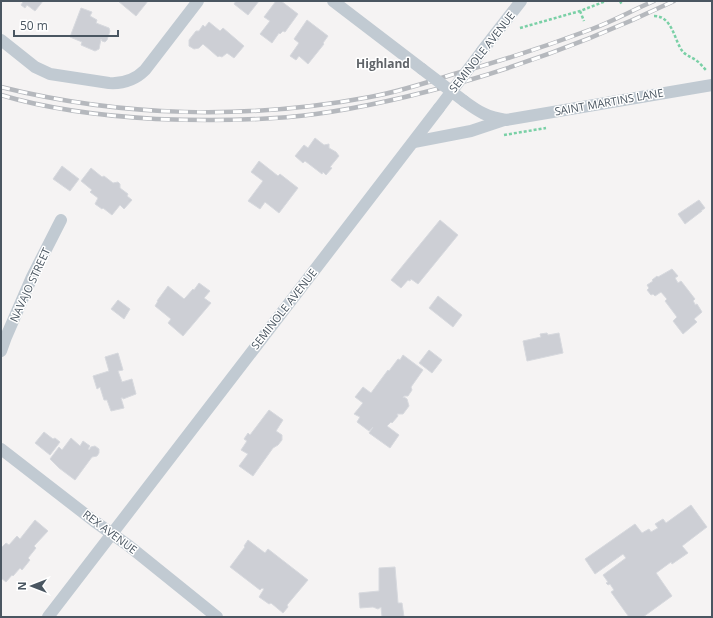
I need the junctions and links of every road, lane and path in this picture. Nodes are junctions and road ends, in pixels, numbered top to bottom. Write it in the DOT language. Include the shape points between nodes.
graph roads {
  1 [pos="198,1"];
  2 [pos="333,1"];
  3 [pos="521,1"];
  4 [pos="606,1"];
  5 [pos="620,1"];
  6 [pos="622,5"];
  7 [pos="580,10"];
  8 [pos="654,16"];
  9 [pos="584,21"];
  10 [pos="520,28"];
  11 [pos="1,40"];
  12 [pos="706,70"];
  13 [pos="712,85"];
  14 [pos="451,92"];
  15 [pos="506,120"];
  16 [pos="414,142"];
  17 [pos="62,220"];
  18 [pos="1,352"];
  19 [pos="1,449"];
  20 [pos="112,534"];
  21 [pos="48,617"];
  22 [pos="217,617"];
  1 -- 11 [label="street" via="145,70 128,82 117,84 50,74 35,67"];
  2 -- 14 [label="street, SAINT MARTINS LANE, bridge"];
  3 -- 14 [label="street, SEMINOLE AVENUE, bridge"];
  4 -- 7 [label="path"];
  5 -- 6 [label="path"];
  7 -- 9 [label="path"];
  7 -- 10 [label="path"];
  8 -- 12 [label="path" via="659,16 667,22 683,51"];
  13 -- 15 [label="street, SAINT MARTINS LANE"];
  14 -- 15 [label="street, SAINT MARTINS LANE, bridge" via="482,114"];
  14 -- 16 [label="street, SEMINOLE AVENUE, bridge"];
  15 -- 16 [label="street, SAINT MARTINS LANE" via="471,131"];
  16 -- 20 [label="street, SEMINOLE AVENUE"];
  17 -- 18 [label="street, NAVAJO STREET" via="32,277"];
  19 -- 20 [label="street, REX AVENUE"];
  20 -- 21 [label="street, SEMINOLE AVENUE"];
  20 -- 22 [label="street, REX AVENUE"];
}
